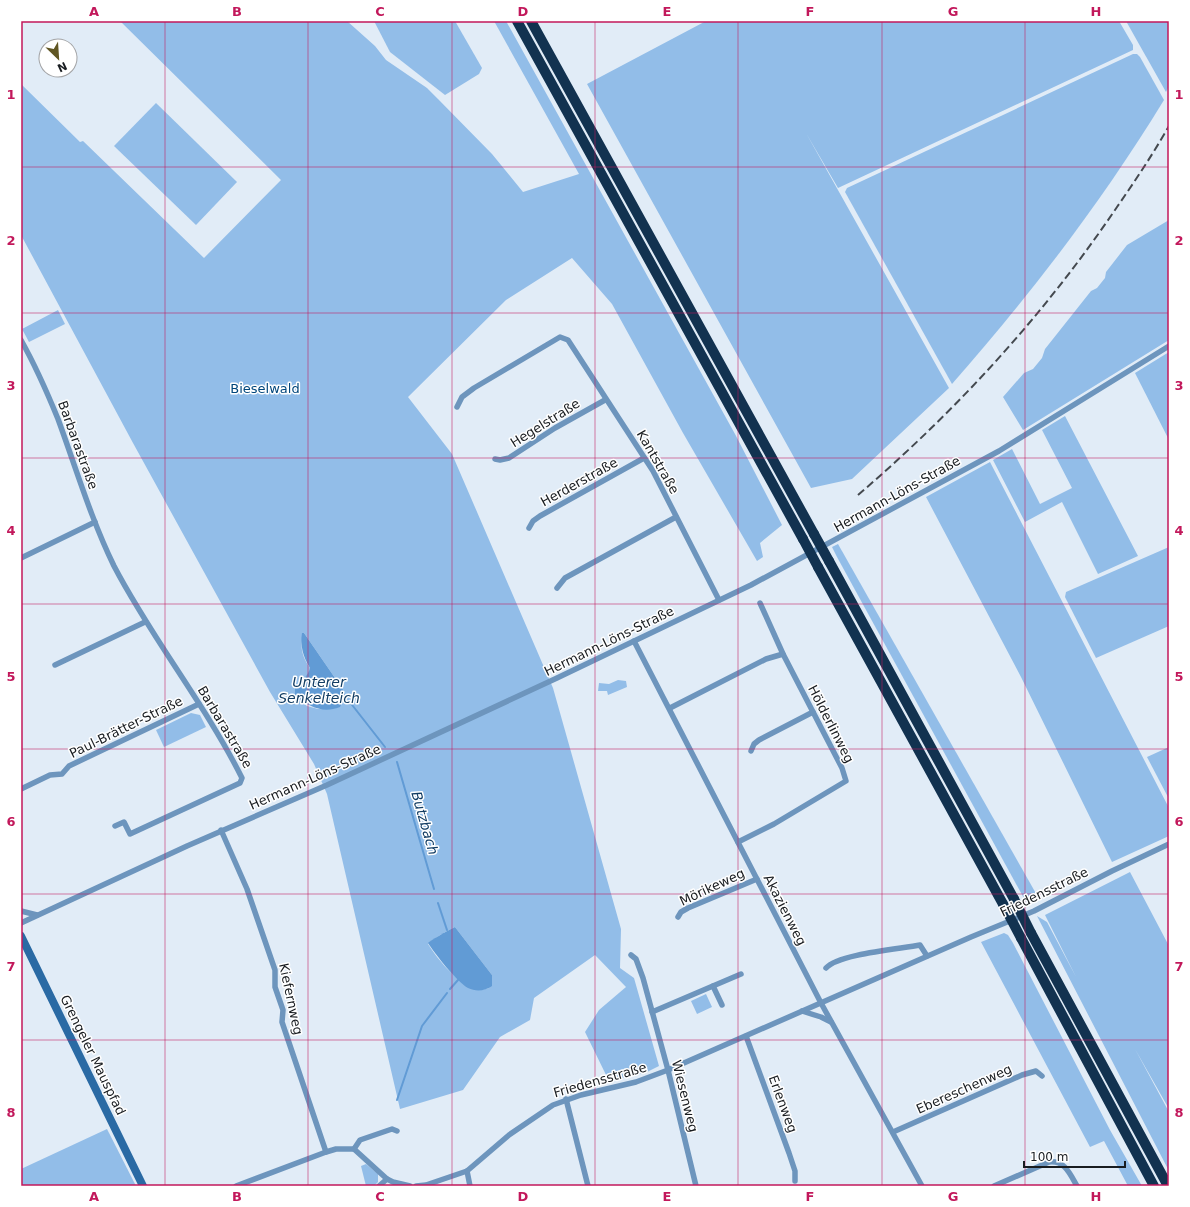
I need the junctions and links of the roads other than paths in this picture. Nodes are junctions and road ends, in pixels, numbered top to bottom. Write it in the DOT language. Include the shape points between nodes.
graph roads {
  1 [pos="517,21"];
  2 [pos="532,21"];
  3 [pos="21,340"];
  4 [pos="1169,346"];
  5 [pos="605,400"];
  6 [pos="457,407"];
  7 [pos="644,458"];
  8 [pos="495,459"];
  9 [pos="676,517"];
  10 [pos="95,522"];
  11 [pos="528,528"];
  12 [pos="21,558"];
  13 [pos="557,588"];
  14 [pos="719,600"];
  15 [pos="760,604"];
  16 [pos="145,622"];
  17 [pos="634,641"];
  18 [pos="783,654"];
  19 [pos="55,665"];
  20 [pos="199,704"];
  21 [pos="670,708"];
  22 [pos="813,712"];
  23 [pos="751,751"];
  24 [pos="21,790"];
  25 [pos="115,826"];
  26 [pos="221,830"];
  27 [pos="738,842"];
  28 [pos="1169,844"];
  29 [pos="757,879"];
  30 [pos="21,911"];
  31 [pos="37,915"];
  32 [pos="678,917"];
  33 [pos="21,923"];
  34 [pos="21,936"];
  35 [pos="631,954"];
  36 [pos="927,956"];
  37 [pos="826,968"];
  38 [pos="741,974"];
  39 [pos="713,986"];
  40 [pos="821,1003"];
  41 [pos="722,1005"];
  42 [pos="802,1011"];
  43 [pos="652,1012"];
  44 [pos="832,1023"];
  45 [pos="746,1036"];
  46 [pos="668,1070"];
  47 [pos="1042,1076"];
  48 [pos="566,1099"];
  49 [pos="395,1130"];
  50 [pos="893,1132"];
  51 [pos="354,1149"];
  52 [pos="326,1152"];
  53 [pos="468,1171"];
  54 [pos="388,1179"];
  55 [pos="795,1181"];
  56 [pos="143,1186"];
  57 [pos="236,1186"];
  58 [pos="379,1186"];
  59 [pos="410,1186"];
  60 [pos="416,1186"];
  61 [pos="470,1186"];
  62 [pos="588,1186"];
  63 [pos="696,1186"];
  64 [pos="922,1186"];
  65 [pos="994,1186"];
  66 [pos="1078,1186"];
  67 [pos="1154,1186"];
  68 [pos="1168,1186"];
  1 -- 67 [label="highway, bridge" via="1003,904"];
  2 -- 68 [label="highway, bridge" via="1014,899"];
  3 -- 10 [label="street, Barbarastraße" via="57,417"];
  4 -- 14 [label="street, Hermann-Löns-Straße" via="994,454"];
  5 -- 6 [label="street, Kantstraße" via="568,340 560,337 500,371 462,398"];
  5 -- 7 [label="street, Kantstraße"];
  5 -- 8 [label="street, Hegelstraße" via="509,458"];
  7 -- 9 [label="street, Kantstraße"];
  7 -- 11 [label="street, Herderstraße" via="540,516"];
  9 -- 13 [label="street" via="565,578"];
  9 -- 14 [label="street, Kantstraße"];
  10 -- 12 [label="street"];
  10 -- 16 [label="street, Barbarastraße" via="114,565"];
  14 -- 17 [label="street, Hermann-Löns-Straße"];
  15 -- 18 [label="street, Hölderlinweg"];
  16 -- 19 [label="street"];
  16 -- 20 [label="street, Barbarastraße"];
  17 -- 21 [label="street, Akazienweg"];
  17 -- 26 [label="street, Hermann-Löns-Straße" via="327,785"];
  18 -- 21 [label="street" via="766,658"];
  18 -- 22 [label="street, Hölderlinweg"];
  20 -- 24 [label="street, Paul-Brätter-Straße" via="69,766 62,774 50,775"];
  20 -- 25 [label="street, Barbarastraße" via="226,746 242,778 240,783 130,834 124,822"];
  21 -- 27 [label="street, Akazienweg"];
  22 -- 23 [label="street" via="760,740 754,744"];
  22 -- 27 [label="street, Hölderlinweg" via="842,768 846,781 774,824"];
  26 -- 31 [label="street, Hermann-Löns-Straße"];
  26 -- 52 [label="street, Kiefernweg" via="247,889 275,970 276,987 283,1010 282,1022"];
  27 -- 29 [label="street, Akazienweg"];
  28 -- 36 [label="street, Friedensstraße" via="1112,870 1034,911"];
  29 -- 32 [label="street, Mörikeweg" via="688,908"];
  29 -- 40 [label="street, Akazienweg"];
  30 -- 31 [label="street"];
  31 -- 33 [label="street, Hermann-Löns-Straße"];
  34 -- 56 [label="main road, Grengeler Mauspfad"];
  35 -- 43 [label="street, Wiesenweg" via="640,967"];
  36 -- 37 [label="street" via="920,945 850,957 830,963"];
  36 -- 40 [label="street, Friedensstraße"];
  38 -- 39 [label="street"];
  39 -- 41 [label="street"];
  39 -- 43 [label="street"];
  40 -- 42 [label="street, Friedensstraße"];
  40 -- 44 [label="street, Akazienweg"];
  42 -- 44 [label="street"];
  42 -- 45 [label="street, Friedensstraße"];
  43 -- 46 [label="street, Wiesenweg"];
  44 -- 50 [label="street, Akazienweg"];
  45 -- 46 [label="street, Friedensstraße"];
  45 -- 55 [label="street, Erlenweg" via="789,1153"];
  46 -- 48 [label="street, Friedensstraße" via="623,1086"];
  46 -- 63 [label="street, Wiesenweg"];
  47 -- 50 [label="street, Ebereschenweg" via="1036,1071 1022,1075"];
  48 -- 53 [label="street, Friedensstraße" via="552,1105 508,1135"];
  48 -- 62 [label="street"];
  49 -- 51 [label="street" via="360,1140"];
  50 -- 64 [label="street, Akazienweg"];
  51 -- 52 [label="street"];
  51 -- 54 [label="street"];
  52 -- 57 [label="street"];
  53 -- 60 [label="street, Friedensstraße"];
  53 -- 61 [label="street"];
  54 -- 58 [label="street"];
  54 -- 59 [label="street"];
  65 -- 66 [label="street" via="1049,1162 1066,1167"];
}
